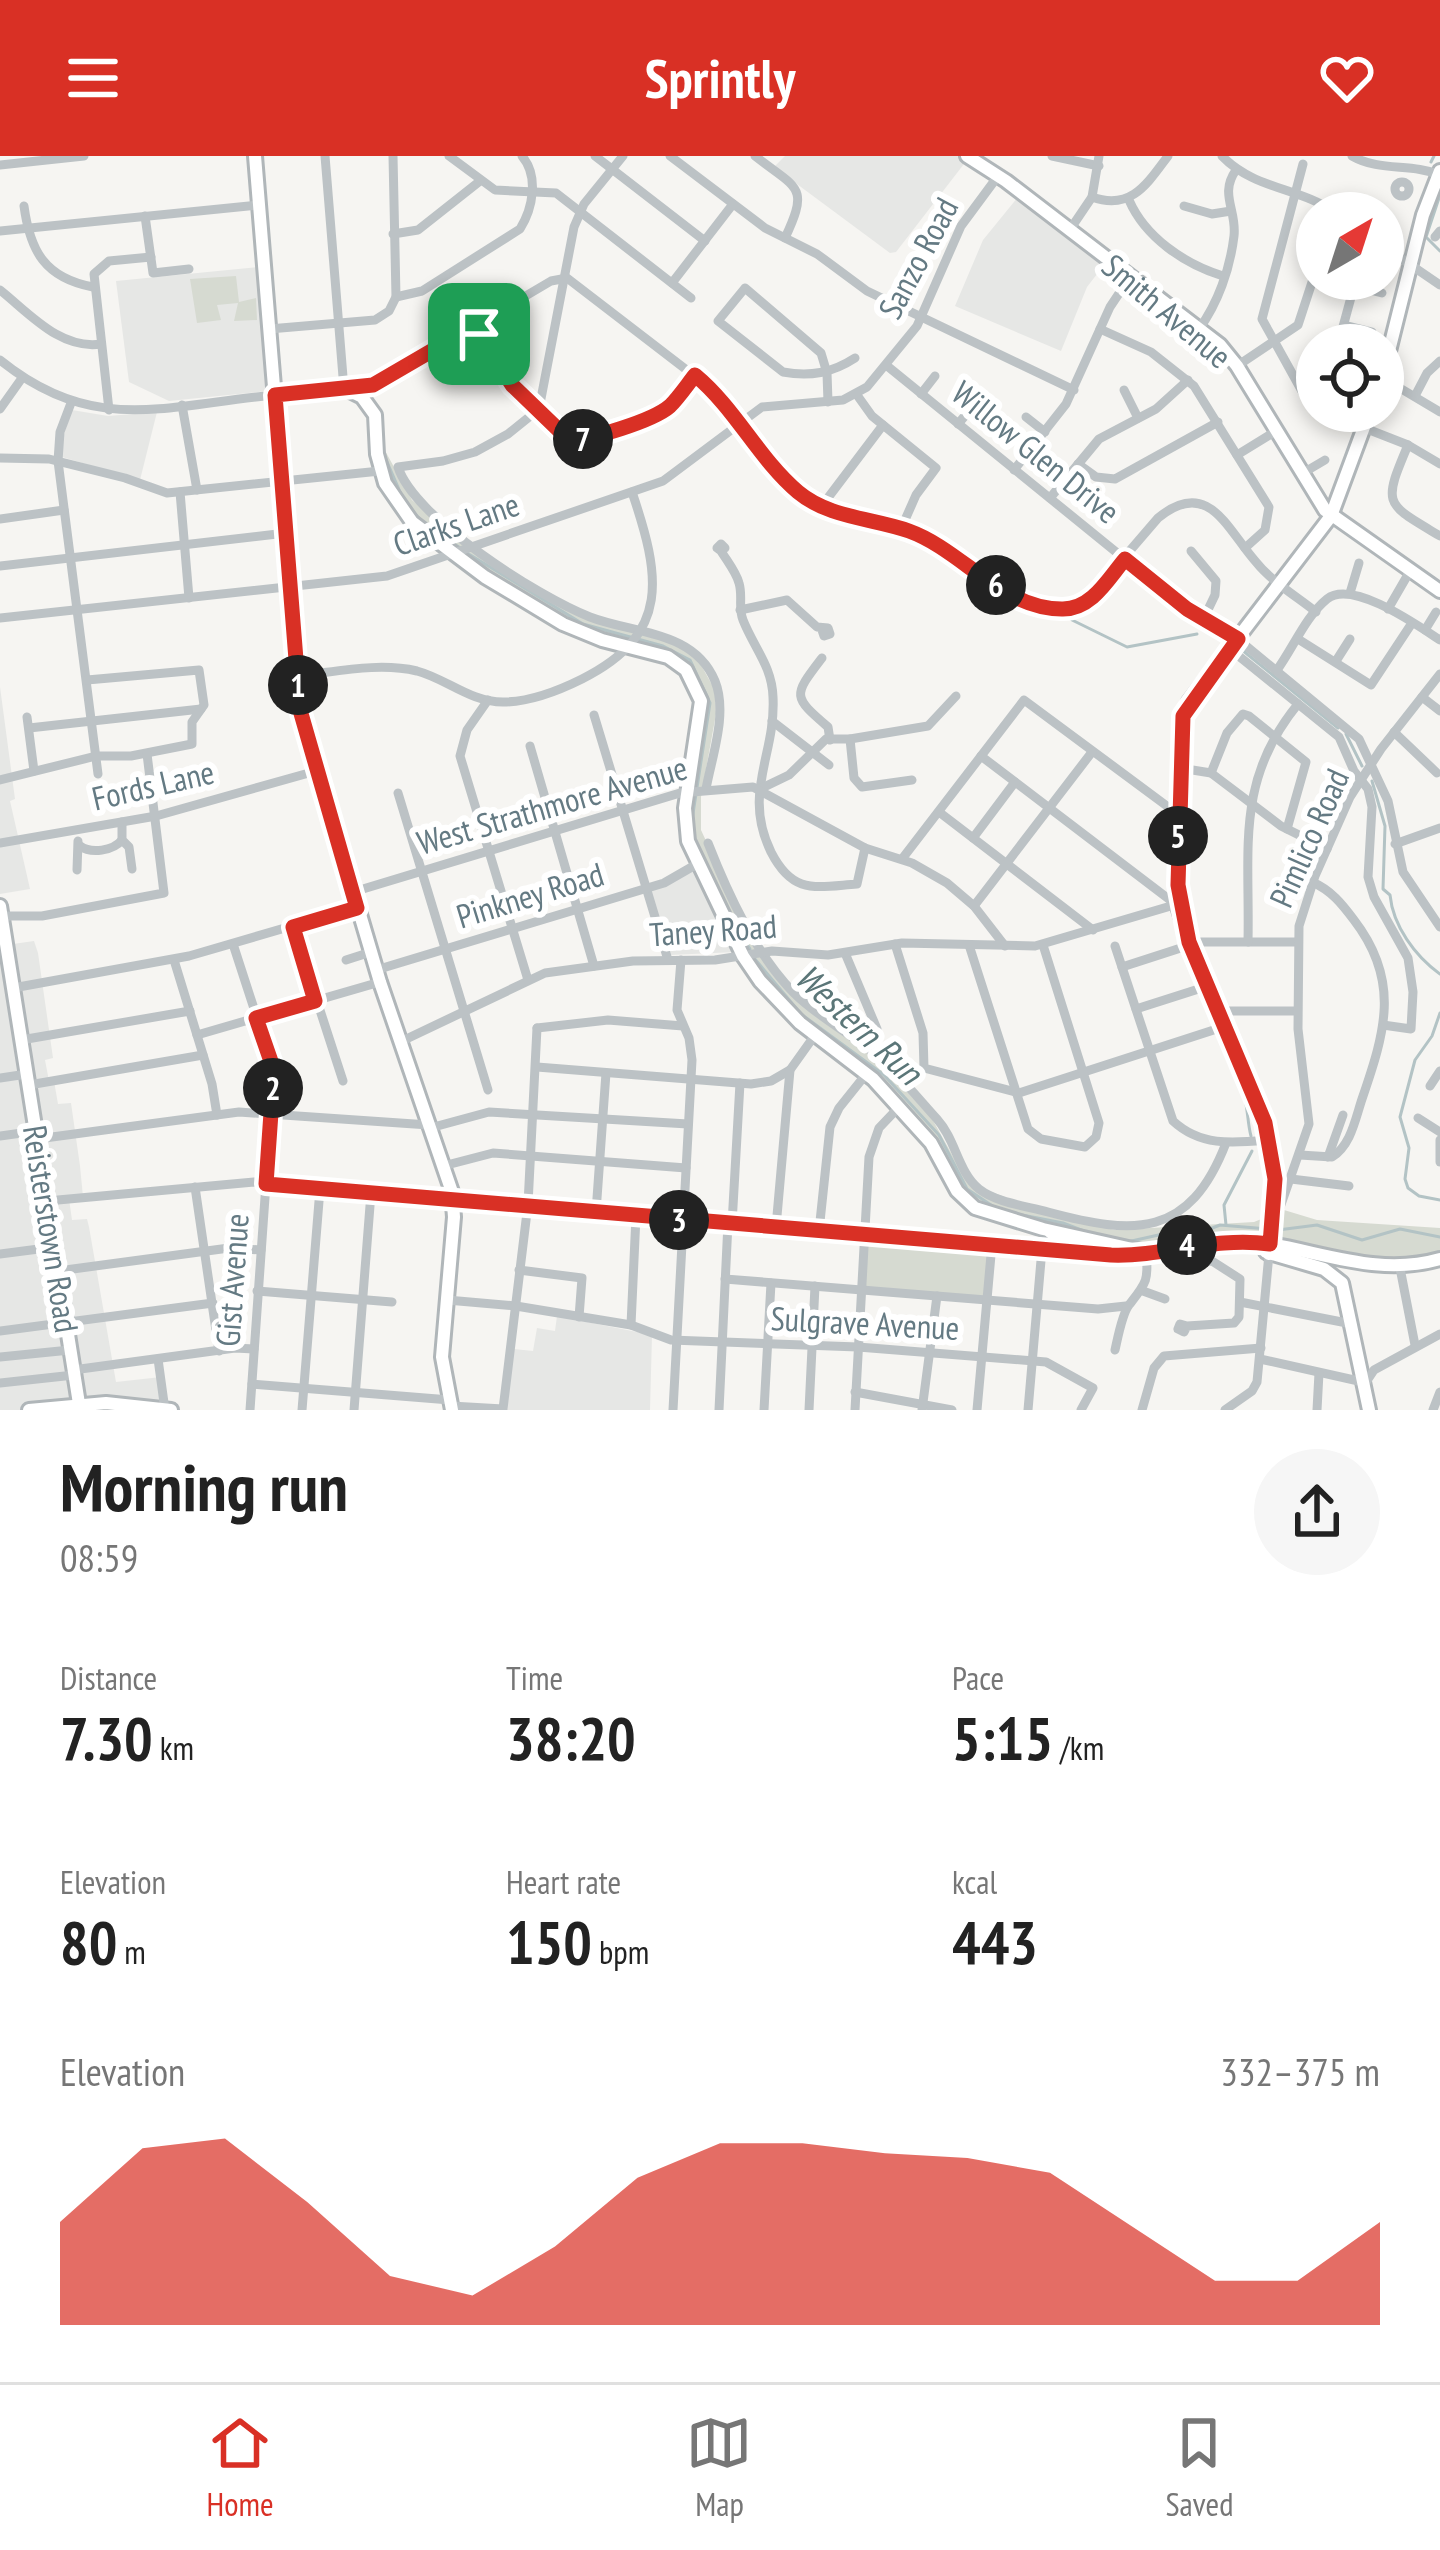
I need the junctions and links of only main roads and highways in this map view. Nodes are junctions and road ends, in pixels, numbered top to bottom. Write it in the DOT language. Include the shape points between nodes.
graph roads {
  1 [pos="255,156"];
  2 [pos="970,157"];
  3 [pos="1439,173"];
  4 [pos="1397,324"];
  5 [pos="275,395"];
  6 [pos="1363,432"];
  7 [pos="1331,516"];
  8 [pos="1440,590"];
  9 [pos="1,911"];
  10 [pos="3,939"];
  11 [pos="9,996"];
  12 [pos="1043,1229"];
  13 [pos="1271,1233"];
  14 [pos="1110,1250"];
  15 [pos="1440,1259"];
  16 [pos="451,1405"];
  17 [pos="79,1407"];
  18 [pos="29,1410"];
  19 [pos="167,1410"];
  20 [pos="1369,1410"];
  1 -- 5 [label="main road"];
  2 -- 7 [label="main road, Smith Avenue" via="1237,366"];
  3 -- 4 [label="main road"];
  5 -- 12 [label="main road" via="345,389 365,400 380,472 406,516 563,624 636,640 676,662 698,687 700,712 697,790 686,828 697,864 780,1005 899,1106 971,1205"];
  5 -- 16 [label="main road" via="301,716 453,1201 442,1362"];
  6 -- 7 [label="main road"];
  7 -- 8 [label="main road, Smith Avenue"];
  7 -- 13 [label="main road" via="1185,710 1180,768 1179,907 1269,1140 1281,1186"];
  9 -- 10 [label="main road, Reisterstown Road"];
  10 -- 11 [label="main road, Reisterstown Road"];
  11 -- 17 [label="main road, Reisterstown Road"];
  12 -- 14 [label="main road"];
  12 -- 14 [label="main road" via="1075,1248"];
  13 -- 14 [label="main road"];
  13 -- 15 [label="main road" via="1348,1262 1400,1268"];
  13 -- 20 [label="main road" via="1345,1290 1367,1367"];
  17 -- 18 [label="main road"];
  17 -- 19 [label="main road"];
}
